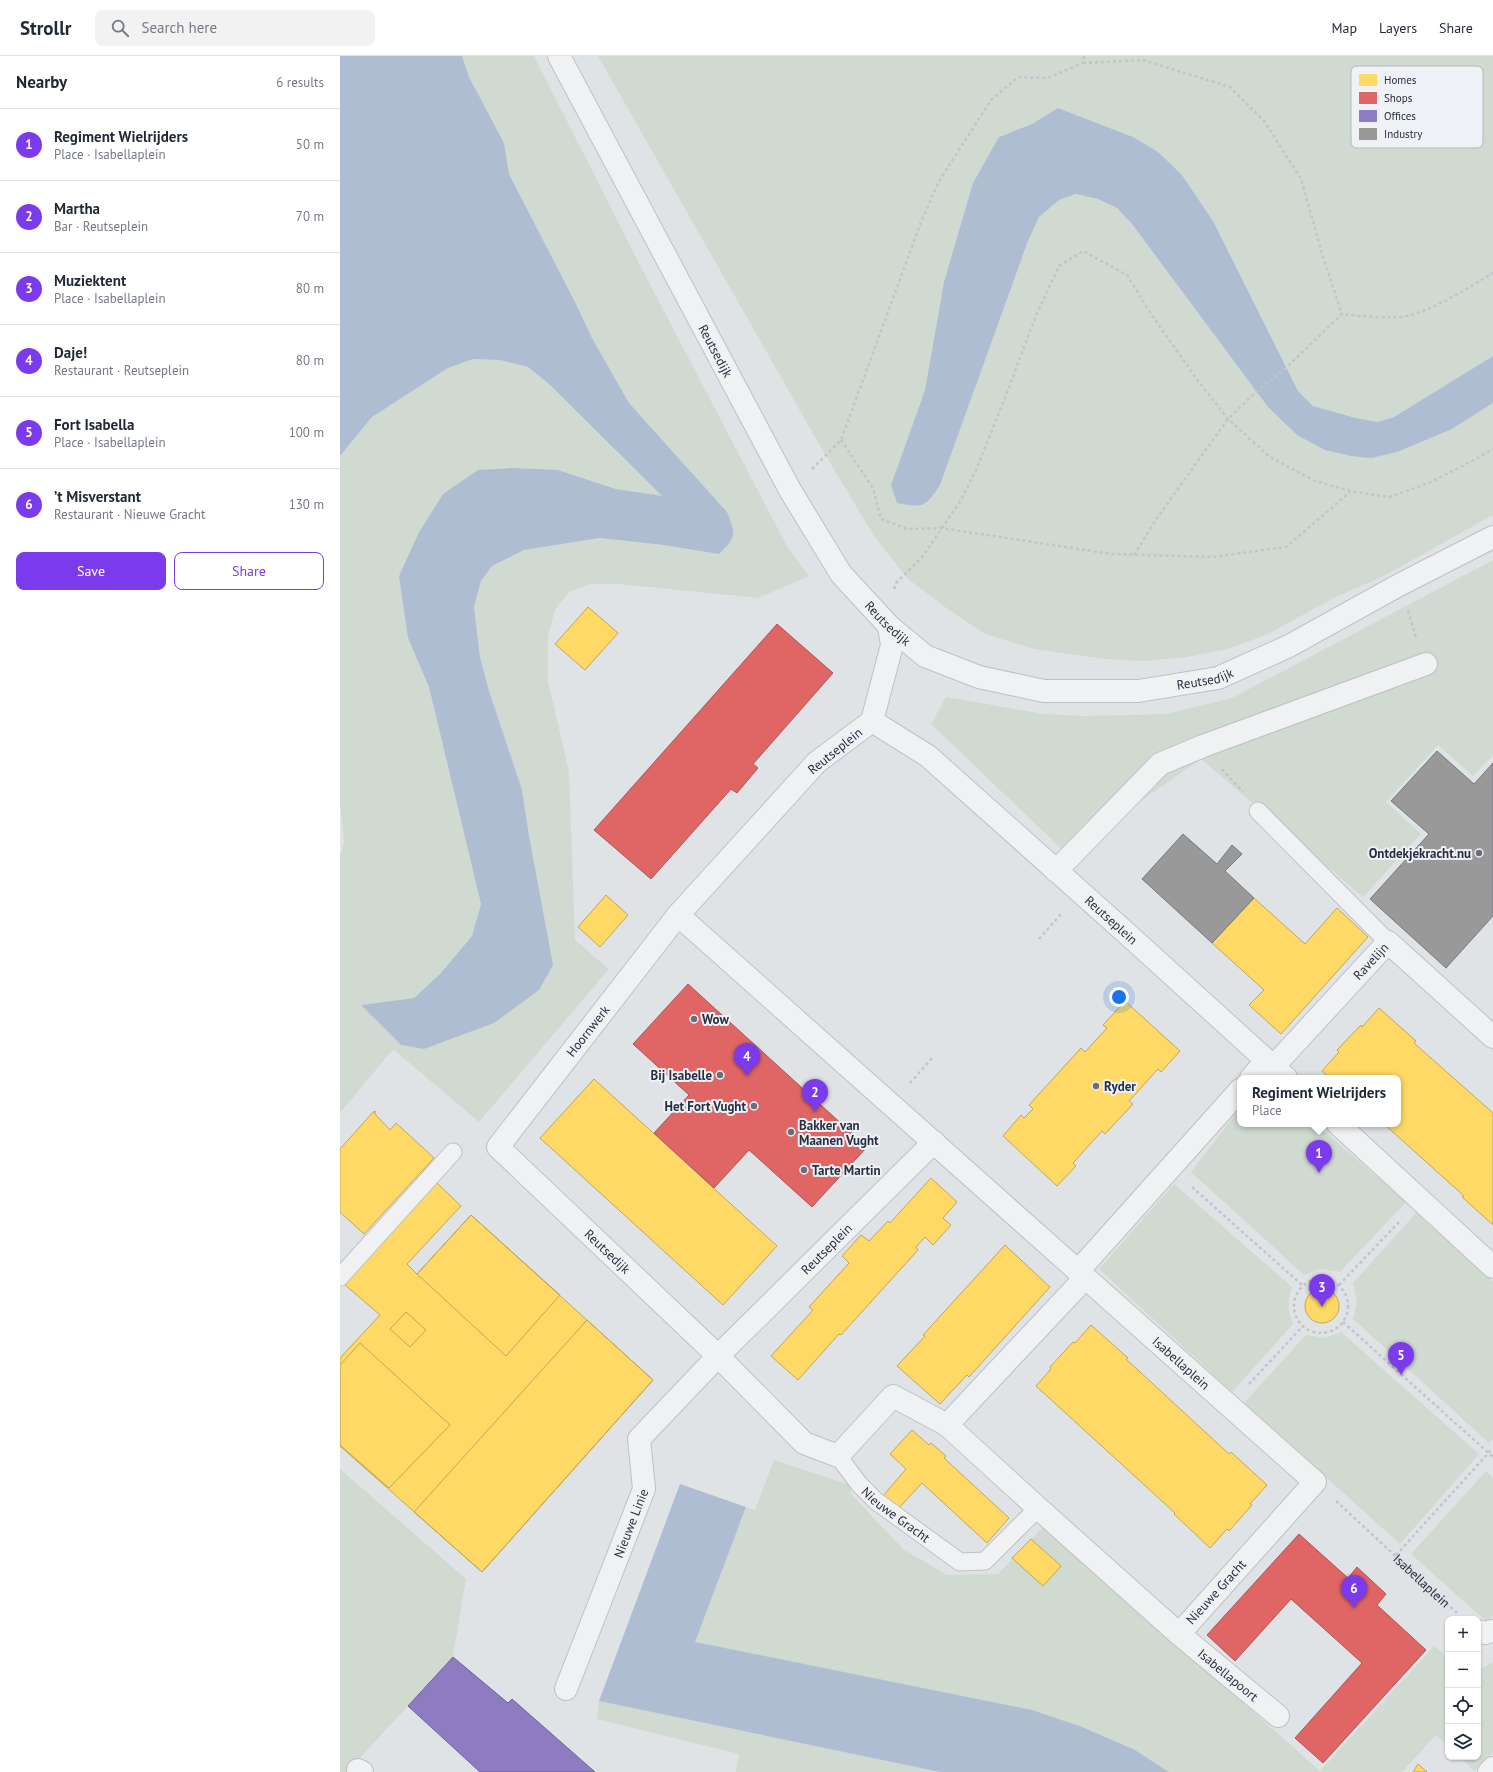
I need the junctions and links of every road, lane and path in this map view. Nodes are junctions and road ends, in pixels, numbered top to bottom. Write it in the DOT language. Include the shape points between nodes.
graph roads {
  1 [pos="559,56"];
  2 [pos="1084,56"];
  3 [pos="1083,63"];
  4 [pos="1493,273"];
  5 [pos="1342,314"];
  6 [pos="1228,419"];
  7 [pos="841,440"];
  8 [pos="1493,448"];
  9 [pos="790,490"];
  10 [pos="1350,491"];
  11 [pos="941,528"];
  12 [pos="1493,537"];
  13 [pos="1134,555"];
  14 [pos="1399,585"];
  15 [pos="888,626"];
  16 [pos="1426,664"];
  17 [pos="872,721"];
  18 [pos="1203,746"];
  19 [pos="1258,810"];
  20 [pos="1056,871"];
  21 [pos="1081,892"];
  22 [pos="678,915"];
  23 [pos="1039,939"];
  24 [pos="1388,942"];
  25 [pos="1493,1037"];
  26 [pos="932,1058"];
  27 [pos="1275,1068"];
  28 [pos="1258,1075"];
  29 [pos="1237,1093"];
  30 [pos="891,1104"];
  31 [pos="1341,1127"];
  32 [pos="934,1142"];
  33 [pos="498,1147"];
  34 [pos="453,1152"];
  35 [pos="1170,1167"];
  36 [pos="1420,1200"];
  37 [pos="1493,1267"];
  38 [pos="1082,1274"];
  39 [pos="340,1277"];
  40 [pos="1302,1285"];
  41 [pos="1339,1285"];
  42 [pos="1343,1322"];
  43 [pos="1303,1326"];
  44 [pos="718,1356"];
  45 [pos="1230,1405"];
  46 [pos="947,1425"];
  47 [pos="1493,1448"];
  48 [pos="1489,1453"];
  49 [pos="838,1456"];
  50 [pos="1493,1457"];
  51 [pos="1315,1482"];
  52 [pos="1038,1508"];
  53 [pos="1396,1555"];
  54 [pos="1458,1614"];
  55 [pos="1493,1631"];
  56 [pos="1481,1632"];
  57 [pos="1179,1634"];
  58 [pos="566,1689"];
  59 [pos="1278,1716"];
  60 [pos="1493,1768"];
  61 [pos="1489,1772"];
  1 -- 9 [label="street, Reutsedijk"];
  2 -- 3 [label="path"];
  3 -- 5 [label="path" via="1144,60 1230,87 1264,121 1301,179"];
  3 -- 7 [label="path" via="1048,78 1018,77 991,100 939,180"];
  4 -- 5 [label="path" via="1447,300 1406,316 1360,317"];
  5 -- 6 [label="path"];
  6 -- 10 [label="path" via="1270,457 1315,481"];
  6 -- 11 [label="path" via="1151,314 1127,275 1083,251 1059,266 1035,318 976,470 961,500"];
  6 -- 13 [label="path" via="1157,518"];
  7 -- 9 [label="path"];
  7 -- 11 [label="path" via="873,488 881,519 907,529"];
  8 -- 10 [label="path" via="1429,483 1389,497"];
  9 -- 15 [label="street, Reutsedijk" via="841,574"];
  10 -- 13 [label="path" via="1286,547 1212,557"];
  11 -- 13 [label="path" via="1112,554"];
  11 -- 15 [label="path" via="923,556 896,583"];
  12 -- 14 [label="street, Reutsedijk"];
  14 -- 15 [label="street, Reutsedijk" via="1289,646 1218,678 1138,691 1044,691 979,678 925,656"];
  14 -- 16 [label="path"];
  15 -- 17 [label="street" via="892,646"];
  16 -- 18 [label="street"];
  17 -- 20 [label="street, Reutseplein" via="928,756"];
  17 -- 22 [label="street, Reutseplein" via="817,762"];
  18 -- 19 [label="path"];
  18 -- 20 [label="street" via="1160,764"];
  19 -- 24 [label="lane"];
  20 -- 21 [label="street, Reutseplein"];
  21 -- 23 [label="path"];
  21 -- 27 [label="street, Reutseplein"];
  22 -- 30 [label="street"];
  22 -- 33 [label="street, Hoornwerk"];
  24 -- 25 [label="street, Ravelijn"];
  24 -- 27 [label="street, Ravelijn"];
  26 -- 30 [label="path"];
  27 -- 28 [label="street"];
  29 -- 35 [label="street"];
  30 -- 32 [label="street"];
  31 -- 36 [label="street"];
  32 -- 38 [label="street"];
  32 -- 44 [label="street, Reutseplein"];
  33 -- 44 [label="street, Reutsedijk"];
  34 -- 39 [label="lane"];
  35 -- 38 [label="street"];
  35 -- 40 [label="path"];
  36 -- 37 [label="street"];
  36 -- 41 [label="path"];
  38 -- 45 [label="street, Isabellaplein"];
  38 -- 46 [label="street"];
  40 -- 41 [label="path" via="1320,1278 1329,1279"];
  40 -- 43 [label="path" via="1294,1299 1294,1309"];
  41 -- 42 [label="path" via="1347,1297 1348,1306"];
  42 -- 43 [label="path" via="1327,1333 1318,1333"];
  42 -- 48 [label="path"];
  43 -- 45 [label="path"];
  44 -- 49 [label="street" via="804,1443"];
  44 -- 58 [label="street, Nieuwe Linie" via="639,1439 644,1489"];
  45 -- 51 [label="street, Isabellaplein"];
  46 -- 49 [label="street, Nieuwe Gracht" via="893,1396"];
  46 -- 52 [label="street, Nieuwe Gracht"];
  47 -- 48 [label="path"];
  48 -- 50 [label="path"];
  48 -- 53 [label="path"];
  49 -- 52 [label="lane, Nieuwe Gracht" via="859,1484 876,1501 960,1562 985,1561"];
  51 -- 53 [label="path, Isabellaplein"];
  51 -- 57 [label="street, Nieuwe Gracht"];
  52 -- 57 [label="street, Nieuwe Gracht"];
  53 -- 54 [label="path, Isabellaplein"];
  55 -- 56 [label="street"];
  57 -- 59 [label="street, Isabellapoort"];
  60 -- 61 [label="street"];
}
